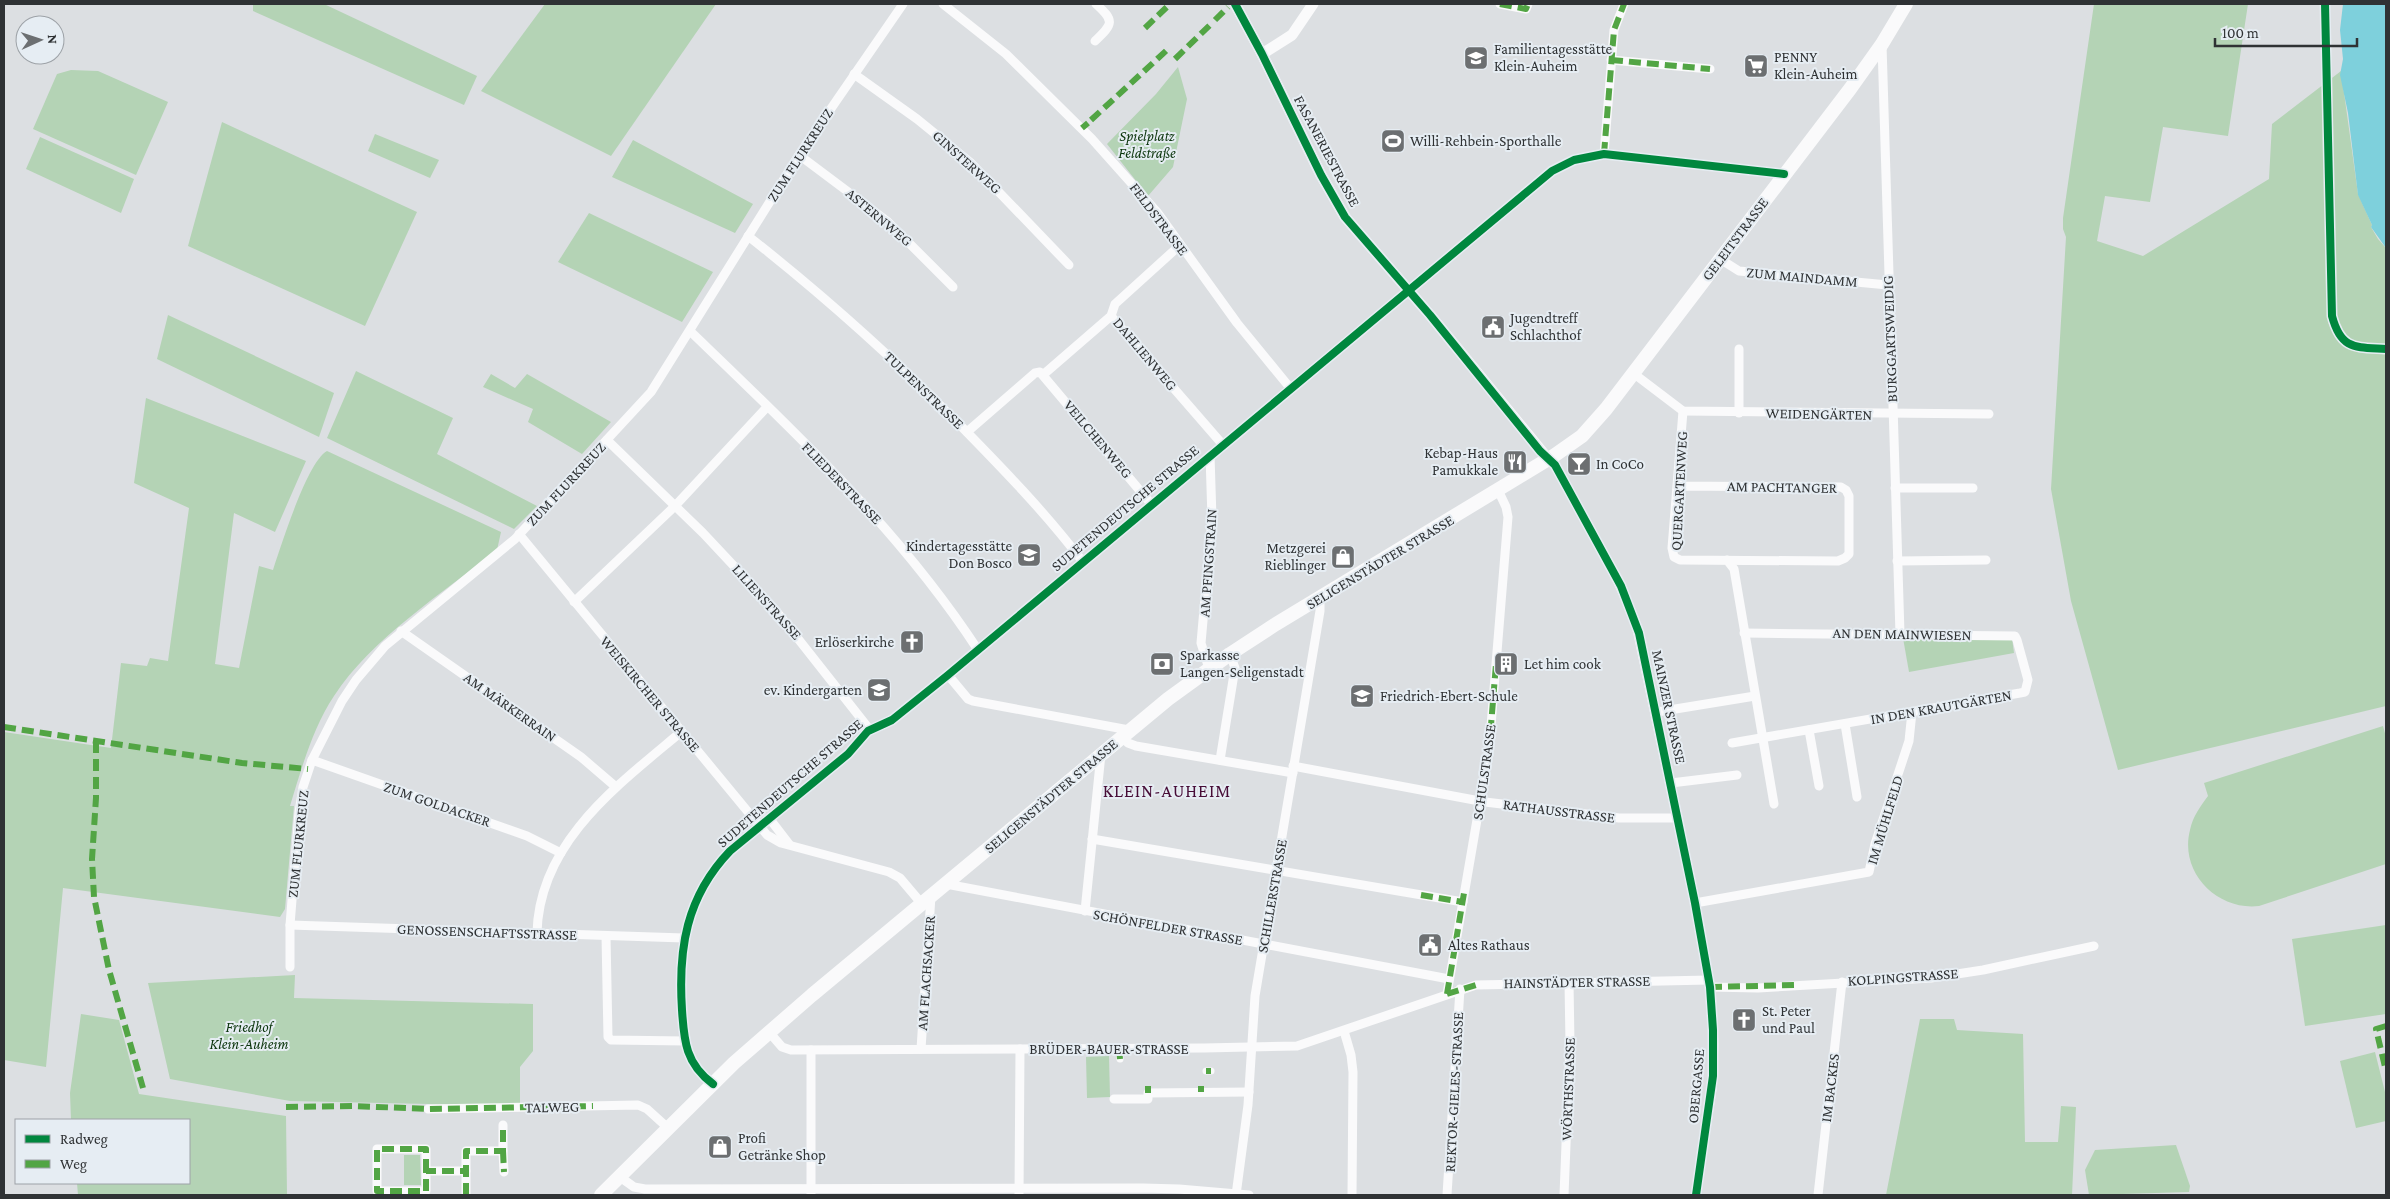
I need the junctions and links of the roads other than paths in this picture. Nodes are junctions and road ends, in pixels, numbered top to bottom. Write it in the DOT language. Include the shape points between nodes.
graph roads {
  1 [pos="903,4"];
  2 [pos="943,4"];
  3 [pos="1096,4"];
  4 [pos="1235,4"];
  5 [pos="1313,4"];
  6 [pos="1500,4"];
  7 [pos="1528,4"];
  8 [pos="1624,4"];
  9 [pos="1906,4"];
  10 [pos="1095,41"];
  11 [pos="1882,44"];
  12 [pos="1262,54"];
  13 [pos="1611,60"];
  14 [pos="1710,70"];
  15 [pos="854,74"];
  16 [pos="1604,154"];
  17 [pos="799,155"];
  18 [pos="1784,174"];
  19 [pos="748,236"];
  20 [pos="1179,246"];
  21 [pos="1720,260"];
  22 [pos="1069,265"];
  23 [pos="1888,285"];
  24 [pos="953,287"];
  25 [pos="1408,290"];
  26 [pos="1112,316"];
  27 [pos="690,331"];
  28 [pos="1739,349"];
  29 [pos="1634,373"];
  30 [pos="1044,374"];
  31 [pos="1291,389"];
  32 [pos="767,407"];
  33 [pos="1683,412"];
  34 [pos="1739,412"];
  35 [pos="1892,414"];
  36 [pos="1989,414"];
  37 [pos="967,432"];
  38 [pos="607,440"];
  39 [pos="1223,445"];
  40 [pos="1210,455"];
  41 [pos="1548,459"];
  42 [pos="1677,486"];
  43 [pos="1895,488"];
  44 [pos="1973,488"];
  45 [pos="1498,490"];
  46 [pos="1152,505"];
  47 [pos="675,506"];
  48 [pos="519,534"];
  49 [pos="1727,560"];
  50 [pos="1986,560"];
  51 [pos="1897,561"];
  52 [pos="1083,562"];
  53 [pos="1320,598"];
  54 [pos="574,602"];
  55 [pos="401,631"];
  56 [pos="1744,633"];
  57 [pos="1900,634"];
  58 [pos="978,650"];
  59 [pos="1230,654"];
  60 [pos="1209,669"];
  61 [pos="948,675"];
  62 [pos="2028,680"];
  63 [pos="1755,696"];
  64 [pos="1657,712"];
  65 [pos="1912,712"];
  66 [pos="1844,724"];
  67 [pos="870,730"];
  68 [pos="1809,730"];
  69 [pos="681,732"];
  70 [pos="1125,733"];
  71 [pos="1762,738"];
  72 [pos="1732,743"];
  73 [pos="1101,754"];
  74 [pos="312,760"];
  75 [pos="1220,760"];
  76 [pos="1293,770"];
  77 [pos="1737,775"];
  78 [pos="1671,783"];
  79 [pos="1819,786"];
  80 [pos="616,788"];
  81 [pos="1858,797"];
  82 [pos="1481,800"];
  83 [pos="1774,804"];
  84 [pos="769,818"];
  85 [pos="1678,818"];
  86 [pos="760,826"];
  87 [pos="1092,839"];
  88 [pos="789,844"];
  89 [pos="560,853"];
  90 [pos="1276,870"];
  91 [pos="946,884"];
  92 [pos="1463,898"];
  93 [pos="927,900"];
  94 [pos="1695,903"];
  95 [pos="1085,912"];
  96 [pos="290,925"];
  97 [pos="537,933"];
  98 [pos="606,936"];
  99 [pos="684,938"];
  100 [pos="1263,944"];
  101 [pos="2094,946"];
  102 [pos="290,967"];
  103 [pos="1450,979"];
  104 [pos="1569,982"];
  105 [pos="1842,982"];
  106 [pos="1710,984"];
  107 [pos="1460,989"];
  108 [pos="1447,994"];
  109 [pos="1344,1031"];
  110 [pos="769,1032"];
  111 [pos="685,1041"];
  112 [pos="1251,1047"];
  113 [pos="1120,1048"];
  114 [pos="921,1049"];
  115 [pos="1020,1049"];
  116 [pos="811,1050"];
  117 [pos="1120,1059"];
  118 [pos="713,1084"];
  119 [pos="1249,1092"];
  120 [pos="1114,1100"];
  121 [pos="428,1109"];
  122 [pos="503,1126"];
  123 [pos="668,1128"];
  124 [pos="503,1150"];
  125 [pos="426,1171"];
  126 [pos="466,1171"];
  127 [pos="504,1172"];
  128 [pos="620,1177"];
  129 [pos="811,1192"];
  130 [pos="1019,1192"];
  131 [pos="1236,1194"];
  132 [pos="466,1195"];
  133 [pos="601,1195"];
  134 [pos="1249,1195"];
  135 [pos="1352,1195"];
  136 [pos="1448,1195"];
  137 [pos="1564,1195"];
  138 [pos="1696,1195"];
  139 [pos="1818,1195"];
  1 -- 15 [label="street, ZUM FLURKREUZ"];
  2 -- 20 [label="street, FELDSTRASSE" via="1006,54 1082,128 1157,212"];
  3 -- 10 [label="street" via="1110,21"];
  4 -- 12 [label="street, FASANERIESTRASSE"];
  5 -- 12 [label="street" via="1292,35"];
  6 -- 7 [label="street" via="1526,9"];
  8 -- 13 [label="street" via="1614,27"];
  9 -- 11 [label="main road, GELEITSTRASSE"];
  11 -- 18 [label="main road, GELEITSTRASSE"];
  11 -- 23 [label="street, BURGGARTSWEIDIG"];
  12 -- 25 [label="street, FASANERIESTRASSE" via="1337,204"];
  13 -- 14 [label="street"];
  13 -- 16 [label="street"];
  15 -- 17 [label="street, ZUM FLURKREUZ"];
  15 -- 22 [label="street, GINSTERWEG" via="918,118 971,163"];
  16 -- 18 [label="street, SUDETENDEUTSCHE STRASSE"];
  16 -- 25 [label="street, SUDETENDEUTSCHE STRASSE" via="1579,158 1552,171"];
  17 -- 19 [label="street, ZUM FLURKREUZ"];
  17 -- 24 [label="street, ASTERNWEG" via="887,221"];
  18 -- 21 [label="main road, GELEITSTRASSE"];
  19 -- 27 [label="street, ZUM FLURKREUZ"];
  19 -- 37 [label="street, TULPENSTRASSE" via="845,316"];
  20 -- 26 [label="street, DAHLIENWEG" via="1115,304"];
  20 -- 31 [label="street, FELDSTRASSE"];
  21 -- 23 [label="street, ZUM MAINDAMM" via="1739,271"];
  21 -- 29 [label="main road, GELEITSTRASSE"];
  23 -- 35 [label="street, BURGGARTSWEIDIG"];
  25 -- 31 [label="street, SUDETENDEUTSCHE STRASSE"];
  25 -- 41 [label="street, FASANERIESTRASSE"];
  26 -- 30 [label="street"];
  26 -- 39 [label="street, DAHLIENWEG"];
  27 -- 32 [label="street, FLIEDERSTRASSE"];
  27 -- 38 [label="street, ZUM FLURKREUZ" via="651,392"];
  28 -- 34 [label="street"];
  29 -- 33 [label="street"];
  29 -- 41 [label="main road, GELEITSTRASSE" via="1587,431"];
  30 -- 37 [label="street" via="1036,373"];
  30 -- 46 [label="street, VEILCHENWEG"];
  31 -- 39 [label="street, SUDETENDEUTSCHE STRASSE"];
  32 -- 47 [label="street"];
  32 -- 58 [label="street, FLIEDERSTRASSE" via="872,512 939,593"];
  33 -- 34 [label="street, WEIDENGÄRTEN"];
  33 -- 42 [label="street, QUERGARTENWEG"];
  34 -- 35 [label="street, WEIDENGÄRTEN"];
  35 -- 36 [label="street, WEIDENGÄRTEN"];
  35 -- 43 [label="street, BURGGARTSWEIDIG"];
  37 -- 52 [label="street, TULPENSTRASSE" via="1035,503"];
  38 -- 47 [label="street, LILIENSTRASSE"];
  38 -- 48 [label="street, ZUM FLURKREUZ"];
  39 -- 40 [label="street, SUDETENDEUTSCHE STRASSE"];
  40 -- 46 [label="street, SUDETENDEUTSCHE STRASSE"];
  40 -- 60 [label="street, AM PFINGSTRAIN" via="1212,519 1201,643"];
  41 -- 45 [label="main road, SELIGENSTÄDTER STRASSE"];
  41 -- 64 [label="street, MAINZER STRASSE" via="1555,465 1630,606 1640,632"];
  42 -- 49 [label="street, QUERGARTENWEG" via="1674,557 1680,560"];
  42 -- 49 [label="street, AM PACHTANGER" via="1841,487 1848,492 1849,554 1845,558 1838,561"];
  43 -- 44 [label="street"];
  43 -- 51 [label="street, BURGGARTSWEIDIG"];
  45 -- 53 [label="main road, SELIGENSTÄDTER STRASSE"];
  45 -- 82 [label="street, SCHULSTRASSE" via="1508,517 1490,739"];
  46 -- 52 [label="street, SUDETENDEUTSCHE STRASSE"];
  47 -- 54 [label="street"];
  47 -- 67 [label="street, LILIENSTRASSE" via="777,612"];
  48 -- 54 [label="street, WEISKIRCHER STRASSE"];
  48 -- 55 [label="street, ZUM FLURKREUZ"];
  49 -- 56 [label="street" via="1734,569"];
  50 -- 51 [label="street"];
  51 -- 57 [label="street, BURGGARTSWEIDIG"];
  52 -- 58 [label="street, SUDETENDEUTSCHE STRASSE"];
  53 -- 59 [label="main road, SELIGENSTÄDTER STRASSE"];
  53 -- 76 [label="street, SCHILLERSTRASSE"];
  54 -- 69 [label="street, WEISKIRCHER STRASSE"];
  55 -- 74 [label="street, ZUM FLURKREUZ" via="356,680 332,717"];
  55 -- 80 [label="street, AM MÄRKERRAIN" via="581,757"];
  56 -- 57 [label="street, AN DEN MAINWIESEN"];
  56 -- 63 [label="street"];
  57 -- 62 [label="street, AN DEN MAINWIESEN" via="2015,636"];
  58 -- 61 [label="street, SUDETENDEUTSCHE STRASSE"];
  59 -- 60 [label="main road, SELIGENSTÄDTER STRASSE"];
  59 -- 75 [label="street" via="1235,668"];
  60 -- 70 [label="main road, SELIGENSTÄDTER STRASSE"];
  61 -- 67 [label="street, SUDETENDEUTSCHE STRASSE" via="892,720"];
  61 -- 70 [label="street, RATHAUSSTRASSE" via="973,702"];
  62 -- 65 [label="street, IN DEN KRAUTGÄRTEN" via="2025,692"];
  63 -- 64 [label="street"];
  63 -- 71 [label="street"];
  64 -- 78 [label="street, MAINZER STRASSE"];
  65 -- 66 [label="street, IN DEN KRAUTGÄRTEN"];
  65 -- 94 [label="street, IM MÜHLFELD" via="1910,740 1869,872"];
  66 -- 68 [label="street, IN DEN KRAUTGÄRTEN"];
  66 -- 81 [label="street"];
  67 -- 84 [label="street, SUDETENDEUTSCHE STRASSE" via="848,754"];
  68 -- 71 [label="street, IN DEN KRAUTGÄRTEN"];
  68 -- 79 [label="street"];
  69 -- 80 [label="street"];
  69 -- 86 [label="street, WEISKIRCHER STRASSE"];
  70 -- 73 [label="main road, SELIGENSTÄDTER STRASSE"];
  70 -- 75 [label="street, RATHAUSSTRASSE" via="1128,743 1136,746"];
  71 -- 72 [label="street, IN DEN KRAUTGÄRTEN"];
  71 -- 83 [label="street"];
  73 -- 87 [label="street"];
  73 -- 91 [label="main road, SELIGENSTÄDTER STRASSE"];
  74 -- 89 [label="street, ZUM GOLDACKER" via="519,833"];
  74 -- 96 [label="street, ZUM FLURKREUZ" via="299,812"];
  75 -- 76 [label="street, RATHAUSSTRASSE"];
  76 -- 82 [label="street, RATHAUSSTRASSE"];
  76 -- 90 [label="street, SCHILLERSTRASSE"];
  77 -- 78 [label="street"];
  78 -- 85 [label="street, MAINZER STRASSE"];
  80 -- 89 [label="street" via="591,812"];
  82 -- 85 [label="street, RATHAUSSTRASSE" via="1620,818"];
  82 -- 92 [label="street, SCHULSTRASSE"];
  84 -- 86 [label="street, SUDETENDEUTSCHE STRASSE"];
  84 -- 88 [label="street"];
  85 -- 94 [label="street, MAINZER STRASSE"];
  86 -- 88 [label="street, WEISKIRCHER STRASSE" via="774,840"];
  86 -- 99 [label="street, SUDETENDEUTSCHE STRASSE" via="730,851 710,876 699,895"];
  87 -- 90 [label="street"];
  87 -- 95 [label="street"];
  88 -- 93 [label="street, WEISKIRCHER STRASSE" via="895,874"];
  89 -- 97 [label="street" via="540,899"];
  90 -- 92 [label="street"];
  90 -- 100 [label="street, SCHILLERSTRASSE"];
  91 -- 93 [label="main road, SELIGENSTÄDTER STRASSE"];
  91 -- 95 [label="street, SCHÖNFELDER STRASSE"];
  92 -- 103 [label="street, SCHULSTRASSE"];
  93 -- 110 [label="main road, SELIGENSTÄDTER STRASSE"];
  93 -- 114 [label="street, AM FLACHSACKER"];
  94 -- 106 [label="street, MAINZER STRASSE"];
  95 -- 100 [label="street, SCHÖNFELDER STRASSE"];
  96 -- 97 [label="street, GENOSSENSCHAFTSSTRASSE"];
  96 -- 102 [label="street, ZUM FLURKREUZ"];
  97 -- 98 [label="street, GENOSSENSCHAFTSSTRASSE"];
  98 -- 99 [label="street, GENOSSENSCHAFTSSTRASSE"];
  98 -- 111 [label="street" via="610,1040"];
  99 -- 111 [label="street, SUDETENDEUTSCHE STRASSE" via="680,980"];
  100 -- 103 [label="street, SCHÖNFELDER STRASSE"];
  100 -- 112 [label="street, SCHILLERSTRASSE"];
  101 -- 105 [label="street, KOLPINGSTRASSE" via="1957,974"];
  103 -- 108 [label="street, SCHULSTRASSE"];
  104 -- 106 [label="street, HAINSTÄDTER STRASSE"];
  104 -- 107 [label="street, HAINSTÄDTER STRASSE" via="1483,984"];
  104 -- 137 [label="street, WÖRTHSTRASSE"];
  105 -- 106 [label="street, KOLPINGSTRASSE" via="1758,988"];
  105 -- 139 [label="street, IM BACKES"];
  106 -- 138 [label="street, OBERGASSE" via="1713,1076"];
  107 -- 108 [label="street, HAINSTÄDTER STRASSE"];
  107 -- 136 [label="street, REKTOR-GIELES-STRASSE"];
  108 -- 109 [label="street, BRÜDER-BAUER-STRASSE"];
  109 -- 112 [label="street, BRÜDER-BAUER-STRASSE" via="1302,1045"];
  109 -- 135 [label="street" via="1353,1072"];
  110 -- 116 [label="street, BRÜDER-BAUER-STRASSE" via="786,1049"];
  110 -- 118 [label="main road, SELIGENSTÄDTER STRASSE"];
  111 -- 118 [label="street, SUDETENDEUTSCHE STRASSE" via="694,1067"];
  112 -- 113 [label="street, BRÜDER-BAUER-STRASSE"];
  112 -- 119 [label="street, SCHILLERSTRASSE"];
  113 -- 115 [label="street, BRÜDER-BAUER-STRASSE"];
  113 -- 117 [label="street"];
  114 -- 115 [label="street, BRÜDER-BAUER-STRASSE"];
  114 -- 116 [label="street, BRÜDER-BAUER-STRASSE"];
  115 -- 130 [label="street"];
  116 -- 129 [label="street"];
  118 -- 123 [label="main road, SELIGENSTÄDTER STRASSE"];
  119 -- 120 [label="street" via="1148,1090 1148,1099"];
  119 -- 131 [label="street, SCHILLERSTRASSE"];
  121 -- 123 [label="street, TALWEG" via="638,1105"];
  122 -- 124 [label="street"];
  123 -- 128 [label="main road, SELIGENSTÄDTER STRASSE"];
  124 -- 126 [label="street" via="466,1151"];
  124 -- 127 [label="street"];
  125 -- 125 [label="street" via="426,1191 377,1191 376,1150 426,1150"];
  125 -- 126 [label="street"];
  126 -- 132 [label="street"];
  128 -- 129 [label="street" via="640,1188"];
  128 -- 133 [label="main road, SELIGENSTÄDTER STRASSE"];
  129 -- 130 [label="street"];
  130 -- 131 [label="street" via="1179,1189"];
  131 -- 134 [label="street"];
}
